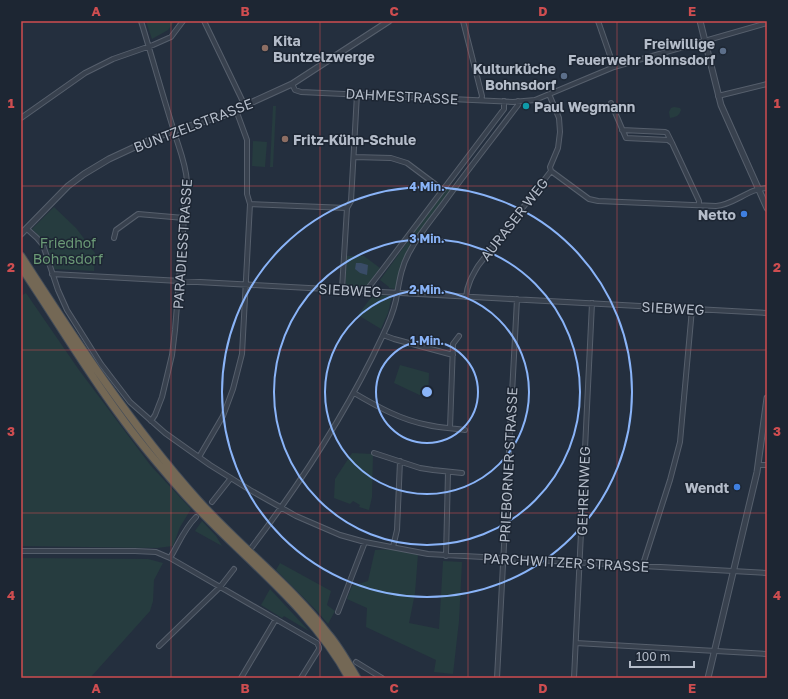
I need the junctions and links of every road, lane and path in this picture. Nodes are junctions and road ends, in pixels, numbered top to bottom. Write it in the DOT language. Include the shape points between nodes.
graph roads {
  1 [pos="141,21"];
  2 [pos="184,21"];
  3 [pos="204,21"];
  4 [pos="389,21"];
  5 [pos="463,21"];
  6 [pos="598,21"];
  7 [pos="700,21"];
  8 [pos="767,24"];
  9 [pos="705,41"];
  10 [pos="149,46"];
  11 [pos="614,67"];
  12 [pos="292,84"];
  13 [pos="767,84"];
  14 [pos="357,94"];
  15 [pos="550,94"];
  16 [pos="718,96"];
  17 [pos="481,100"];
  18 [pos="504,101"];
  19 [pos="518,101"];
  20 [pos="611,103"];
  21 [pos="245,106"];
  22 [pos="236,110"];
  23 [pos="21,118"];
  24 [pos="622,130"];
  25 [pos="173,131"];
  26 [pos="672,143"];
  27 [pos="354,157"];
  28 [pos="551,171"];
  29 [pos="767,188"];
  30 [pos="759,189"];
  31 [pos="443,190"];
  32 [pos="250,204"];
  33 [pos="699,205"];
  34 [pos="347,208"];
  35 [pos="767,208"];
  36 [pos="184,218"];
  37 [pos="27,229"];
  38 [pos="21,234"];
  39 [pos="114,238"];
  40 [pos="21,256"];
  41 [pos="21,267"];
  42 [pos="52,274"];
  43 [pos="180,281"];
  44 [pos="246,284"];
  45 [pos="342,289"];
  46 [pos="368,291"];
  47 [pos="397,292"];
  48 [pos="466,297"];
  49 [pos="517,299"];
  50 [pos="592,304"];
  51 [pos="692,309"];
  52 [pos="767,312"];
  53 [pos="383,335"];
  54 [pos="459,336"];
  55 [pos="453,356"];
  56 [pos="354,393"];
  57 [pos="767,398"];
  58 [pos="151,421"];
  59 [pos="450,428"];
  60 [pos="465,430"];
  61 [pos="374,453"];
  62 [pos="199,457"];
  63 [pos="400,461"];
  64 [pos="758,465"];
  65 [pos="767,465"];
  66 [pos="448,472"];
  67 [pos="462,473"];
  68 [pos="231,478"];
  69 [pos="212,502"];
  70 [pos="281,508"];
  71 [pos="196,517"];
  72 [pos="365,542"];
  73 [pos="252,547"];
  74 [pos="393,547"];
  75 [pos="21,551"];
  76 [pos="446,556"];
  77 [pos="170,558"];
  78 [pos="504,559"];
  79 [pos="580,563"];
  80 [pos="644,566"];
  81 [pos="234,569"];
  82 [pos="733,571"];
  83 [pos="767,573"];
  84 [pos="220,587"];
  85 [pos="338,612"];
  86 [pos="276,619"];
  87 [pos="576,643"];
  88 [pos="159,646"];
  89 [pos="714,651"];
  90 [pos="767,654"];
  91 [pos="356,662"];
  92 [pos="241,678"];
  93 [pos="301,678"];
  94 [pos="349,678"];
  95 [pos="357,678"];
  96 [pos="382,678"];
  97 [pos="497,678"];
  98 [pos="574,678"];
  99 [pos="708,678"];
  1 -- 10 [label="street, PARADIESSTRASSE"];
  2 -- 10 [label="street" via="171,37"];
  3 -- 21 [label="street"];
  4 -- 12 [label="street, BUNTZELSTRASSE"];
  5 -- 17 [label="street"];
  6 -- 11 [label="street"];
  7 -- 9 [label="street"];
  8 -- 9 [label="street, DAHMESTRASSE"];
  9 -- 11 [label="street, DAHMESTRASSE"];
  9 -- 16 [label="street"];
  10 -- 23 [label="street" via="113,59 85,73"];
  10 -- 25 [label="street, PARADIESSTRASSE"];
  11 -- 15 [label="street, DAHMESTRASSE"];
  12 -- 14 [label="street, DAHMESTRASSE" via="295,90 301,92"];
  12 -- 21 [label="street, BUNTZELSTRASSE"];
  13 -- 16 [label="street"];
  14 -- 17 [label="street, DAHMESTRASSE"];
  14 -- 27 [label="street"];
  15 -- 19 [label="street, DAHMESTRASSE" via="530,101"];
  15 -- 28 [label="street, AURASER WEG" via="560,132"];
  16 -- 30 [label="street"];
  17 -- 18 [label="street, DAHMESTRASSE"];
  18 -- 19 [label="street, DAHMESTRASSE"];
  18 -- 31 [label="street" via="504,109"];
  19 -- 47 [label="street" via="518,106 415,241 404,263"];
  20 -- 24 [label="street"];
  21 -- 22 [label="street, BUNTZELSTRASSE"];
  22 -- 25 [label="street, BUNTZELSTRASSE"];
  22 -- 32 [label="street" via="247,140 247,194"];
  24 -- 26 [label="street" via="626,138 668,140"];
  24 -- 26 [label="street" via="665,132"];
  25 -- 36 [label="street, PARADIESSTRASSE" via="182,152 186,171"];
  25 -- 37 [label="street, BUNTZELSTRASSE" via="122,152 84,174 62,192"];
  26 -- 33 [label="street"];
  27 -- 31 [label="street" via="391,158 407,163"];
  27 -- 34 [label="street" via="351,201"];
  28 -- 33 [label="street" via="594,201"];
  28 -- 48 [label="street, AURASER WEG" via="478,266 468,285"];
  29 -- 30 [label="street"];
  30 -- 33 [label="street" via="724,205"];
  30 -- 35 [label="street"];
  31 -- 46 [label="street"];
  32 -- 34 [label="street"];
  32 -- 44 [label="street"];
  34 -- 45 [label="street"];
  36 -- 39 [label="street" via="138,214 116,230"];
  36 -- 43 [label="street, PARADIESSTRASSE"];
  37 -- 38 [label="street, BUNTZELSTRASSE"];
  37 -- 42 [label="street, PARCHWITZER STRASSE" via="43,245"];
  40 -- 95 [label="highway" via="134,423 200,502 323,626"];
  41 -- 94 [label="highway" via="119,414 154,458 205,516 318,630"];
  42 -- 43 [label="street, SIEBWEG"];
  42 -- 58 [label="street, PARCHWITZER STRASSE" via="67,310 101,364 130,402"];
  43 -- 44 [label="street, SIEBWEG"];
  43 -- 58 [label="street, PARADIESSTRASSE" via="172,355 162,397"];
  44 -- 45 [label="street, SIEBWEG"];
  44 -- 62 [label="street" via="242,354 233,389 223,416"];
  45 -- 46 [label="street, SIEBWEG"];
  46 -- 47 [label="street, SIEBWEG"];
  47 -- 48 [label="street, SIEBWEG"];
  47 -- 53 [label="street"];
  48 -- 49 [label="street, SIEBWEG"];
  49 -- 50 [label="street, SIEBWEG"];
  49 -- 78 [label="street, PRIEBORNER STRASSE"];
  50 -- 51 [label="street, SIEBWEG"];
  50 -- 79 [label="street, GEHRENWEG"];
  51 -- 52 [label="street, SIEBWEG"];
  51 -- 80 [label="street" via="680,442"];
  53 -- 55 [label="street"];
  53 -- 56 [label="street"];
  54 -- 55 [label="street" via="453,344"];
  55 -- 59 [label="street"];
  56 -- 59 [label="street" via="395,415 427,425"];
  56 -- 70 [label="street" via="317,456"];
  57 -- 64 [label="street"];
  58 -- 62 [label="street, PARCHWITZER STRASSE"];
  59 -- 60 [label="street"];
  61 -- 63 [label="street"];
  62 -- 68 [label="street, PARCHWITZER STRASSE"];
  63 -- 66 [label="street"];
  63 -- 74 [label="street" via="397,530"];
  64 -- 65 [label="street"];
  64 -- 82 [label="street"];
  66 -- 67 [label="street"];
  66 -- 76 [label="street"];
  68 -- 69 [label="street"];
  68 -- 70 [label="street, PARCHWITZER STRASSE"];
  70 -- 72 [label="street, PARCHWITZER STRASSE" via="340,535"];
  70 -- 73 [label="street"];
  71 -- 77 [label="street" via="184,531"];
  72 -- 74 [label="street, PARCHWITZER STRASSE"];
  72 -- 85 [label="street"];
  74 -- 76 [label="street, PARCHWITZER STRASSE"];
  75 -- 77 [label="street" via="135,551 156,552"];
  76 -- 78 [label="street, PARCHWITZER STRASSE"];
  77 -- 84 [label="street"];
  78 -- 79 [label="street, PARCHWITZER STRASSE"];
  78 -- 97 [label="street, PRIEBORNER STRASSE"];
  79 -- 80 [label="street, PARCHWITZER STRASSE"];
  79 -- 87 [label="street, GEHRENWEG"];
  80 -- 82 [label="street, PARCHWITZER STRASSE"];
  81 -- 84 [label="street"];
  82 -- 83 [label="street, PARCHWITZER STRASSE"];
  82 -- 89 [label="street"];
  84 -- 86 [label="street"];
  84 -- 88 [label="street"];
  86 -- 92 [label="street"];
  86 -- 93 [label="street" via="315,640 319,645"];
  87 -- 89 [label="street"];
  87 -- 98 [label="street, GEHRENWEG"];
  89 -- 90 [label="street"];
  89 -- 99 [label="street"];
  91 -- 96 [label="street"];
}
